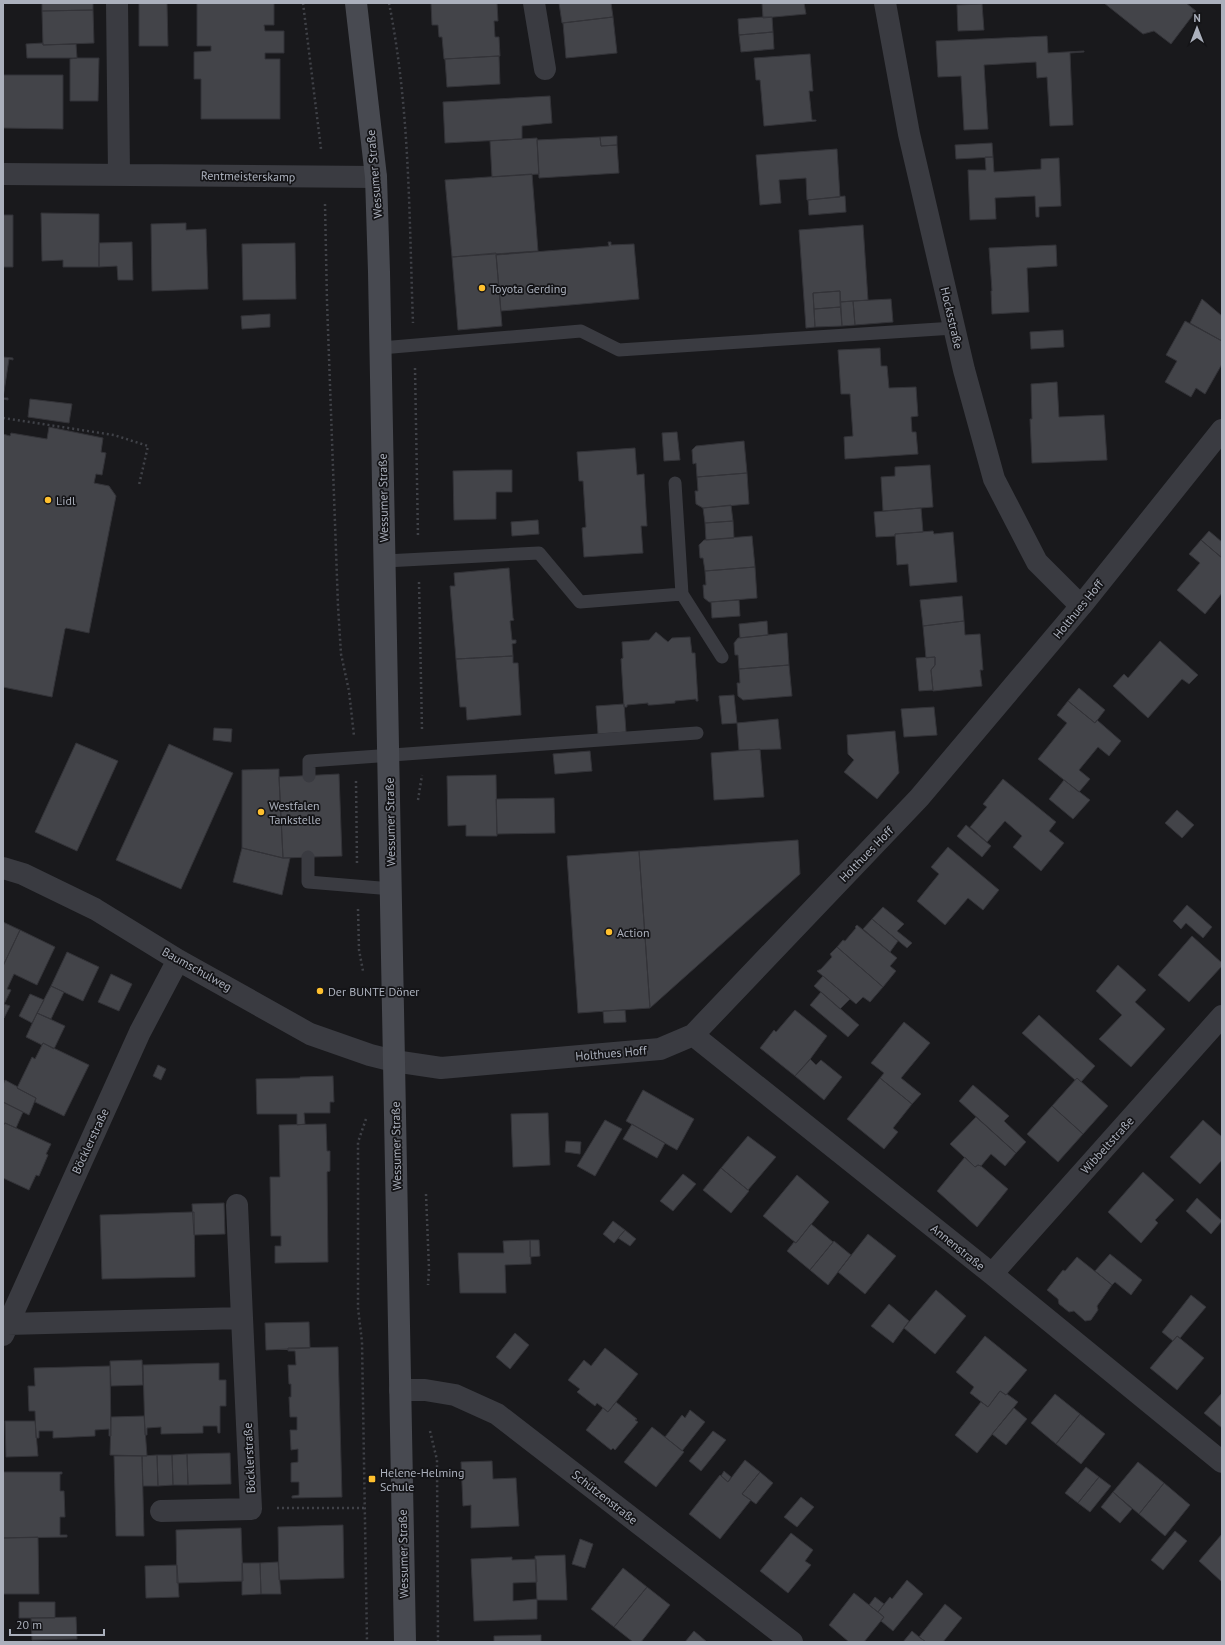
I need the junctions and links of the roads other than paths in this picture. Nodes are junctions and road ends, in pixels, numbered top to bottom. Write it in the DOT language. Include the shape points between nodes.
graph roads {
  1 [pos="117,3"];
  2 [pos="356,3"];
  3 [pos="534,3"];
  4 [pos="885,3"];
  5 [pos="545,69"];
  6 [pos="3,174"];
  7 [pos="120,174"];
  8 [pos="376,177"];
  9 [pos="954,328"];
  10 [pos="381,348"];
  11 [pos="1222,430"];
  12 [pos="675,482"];
  13 [pos="385,561"];
  14 [pos="682,594"];
  15 [pos="1081,606"];
  16 [pos="722,657"];
  17 [pos="697,733"];
  18 [pos="389,756"];
  19 [pos="309,776"];
  20 [pos="308,857"];
  21 [pos="3,868"];
  22 [pos="392,889"];
  23 [pos="178,960"];
  24 [pos="1222,1016"];
  25 [pos="693,1035"];
  26 [pos="394,1061"];
  27 [pos="237,1205"];
  28 [pos="992,1274"];
  29 [pos="242,1318"];
  30 [pos="5,1329"];
  31 [pos="400,1390"];
  32 [pos="1222,1462"];
  33 [pos="162,1511"];
  34 [pos="405,1642"];
  35 [pos="792,1642"];
  1 -- 7 [label="street"];
  2 -- 8 [label="street, Wessumer Straße"];
  3 -- 5 [label="street"];
  4 -- 9 [label="street, Hocksstraße" via="909,134"];
  6 -- 7 [label="street, Rentmeisterskamp"];
  7 -- 8 [label="street, Rentmeisterskamp"];
  8 -- 10 [label="street, Wessumer Straße"];
  9 -- 10 [label="lane" via="619,350 581,331"];
  9 -- 15 [label="street, Hocksstraße" via="994,479 1037,562"];
  10 -- 13 [label="street, Wessumer Straße"];
  11 -- 15 [label="street, Holthues Hoff"];
  12 -- 14 [label="lane"];
  13 -- 14 [label="lane" via="539,553 580,602"];
  13 -- 18 [label="street, Wessumer Straße"];
  14 -- 16 [label="lane"];
  15 -- 25 [label="street, Holthues Hoff" via="919,798"];
  17 -- 18 [label="lane"];
  18 -- 19 [label="lane" via="309,761"];
  18 -- 22 [label="street, Wessumer Straße"];
  20 -- 22 [label="lane" via="308,882"];
  21 -- 23 [label="street, Baumschulweg" via="23,874 95,909"];
  22 -- 26 [label="street, Wessumer Straße"];
  23 -- 26 [label="street, Baumschulweg" via="310,1034"];
  23 -- 30 [label="street, Böcklerstraße" via="140,1032"];
  24 -- 28 [label="street, Wibbeltstraße"];
  25 -- 26 [label="street, Holthues Hoff" via="660,1049 483,1065 441,1068"];
  25 -- 28 [label="street, Annenstraße"];
  26 -- 31 [label="street, Wessumer Straße"];
  27 -- 29 [label="street, Böcklerstraße"];
  28 -- 32 [label="street, Annenstraße"];
  29 -- 30 [label="street, Böcklerstraße"];
  29 -- 33 [label="street, Böcklerstraße" via="251,1509"];
  31 -- 34 [label="street, Wessumer Straße"];
  31 -- 35 [label="street, Schützenstraße" via="425,1390 456,1395 497,1414"];
}
